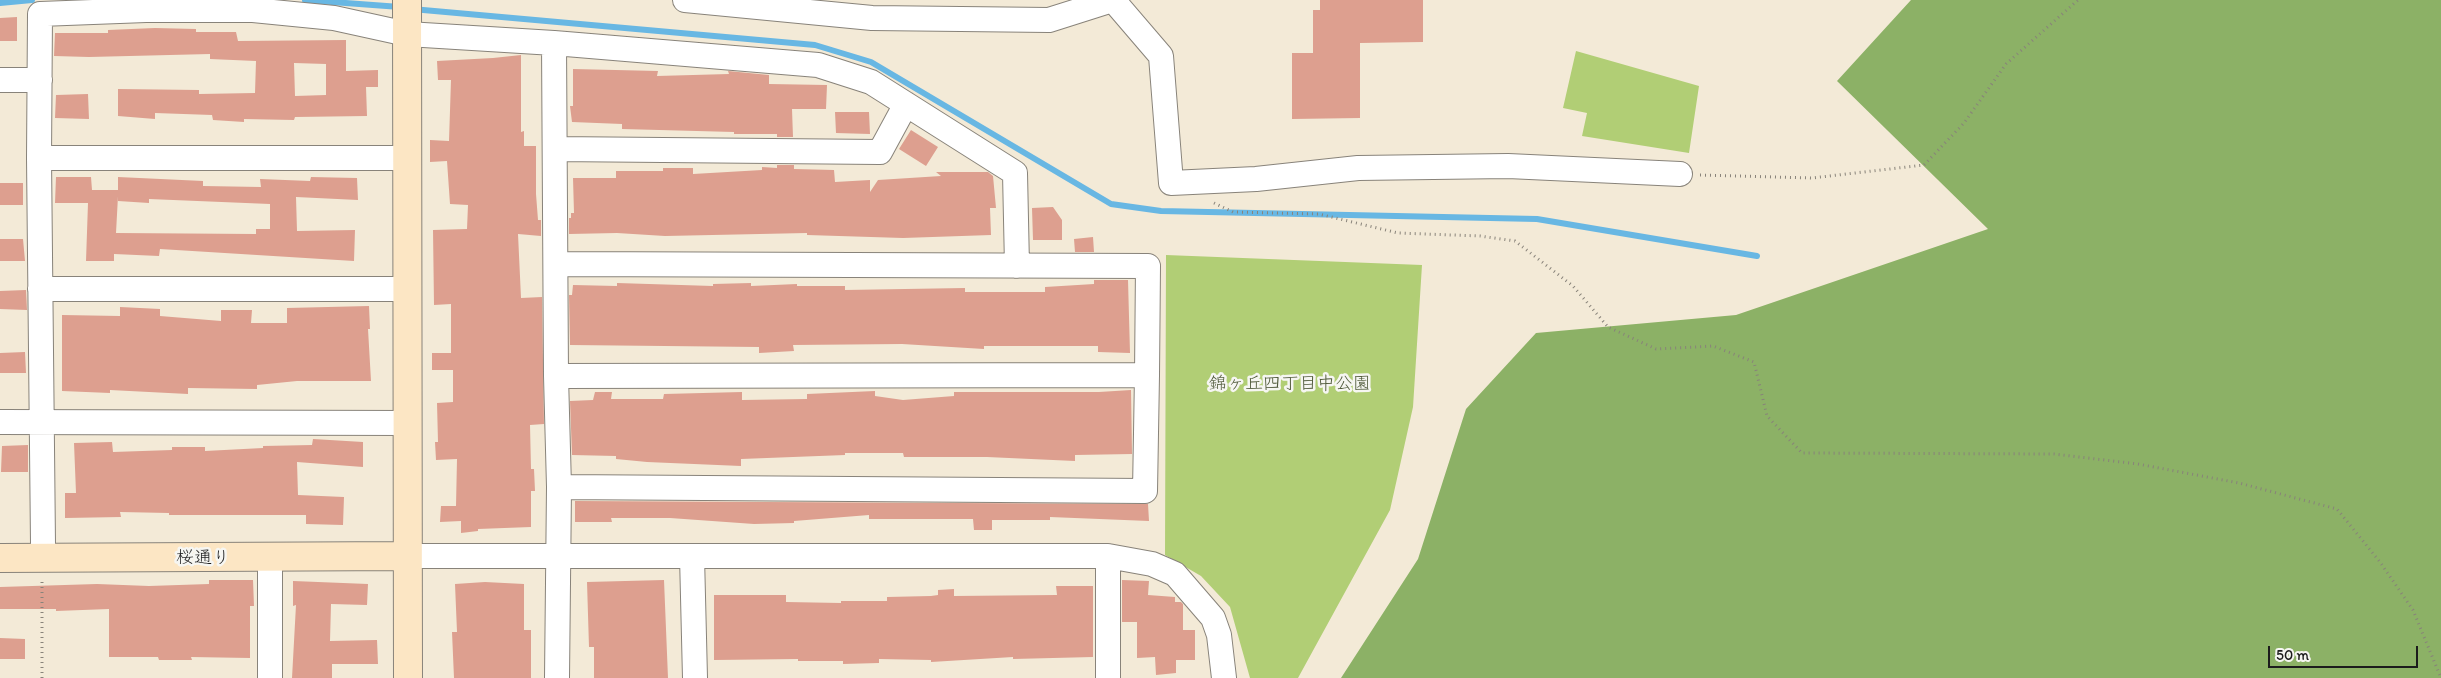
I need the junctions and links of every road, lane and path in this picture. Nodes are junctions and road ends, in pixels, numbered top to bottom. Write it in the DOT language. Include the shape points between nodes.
graph roads {
  1 [pos="685,0"];
  2 [pos="1113,0"];
  3 [pos="2078,0"];
  4 [pos="872,9"];
  5 [pos="407,16"];
  6 [pos="554,44"];
  7 [pos="0,80"];
  8 [pos="40,80"];
  9 [pos="906,104"];
  10 [pos="555,149"];
  11 [pos="39,158"];
  12 [pos="408,158"];
  13 [pos="1680,174"];
  14 [pos="1206,200"];
  15 [pos="556,264"];
  16 [pos="1017,266"];
  17 [pos="40,289"];
  18 [pos="407,289"];
  19 [pos="1147,375"];
  20 [pos="556,376"];
  21 [pos="0,422"];
  22 [pos="41,422"];
  23 [pos="408,423"];
  24 [pos="559,487"];
  25 [pos="43,544"];
  26 [pos="407,556"];
  27 [pos="559,556"];
  28 [pos="692,556"];
  29 [pos="1108,556"];
  30 [pos="270,557"];
  31 [pos="0,558"];
  32 [pos="42,575"];
  33 [pos="42,678"];
  34 [pos="270,678"];
  35 [pos="408,678"];
  36 [pos="557,678"];
  37 [pos="695,678"];
  38 [pos="1108,678"];
  39 [pos="1224,678"];
  40 [pos="2441,678"];
  1 -- 4 [label="street"];
  2 -- 4 [label="street" via="1049,20"];
  2 -- 13 [label="street" via="1161,56 1171,183 1256,179 1358,168 1508,166"];
  3 -- 13 [label="path" via="2006,64 1964,122 1924,165 1812,178"];
  5 -- 6 [label="street"];
  5 -- 8 [label="street" via="334,18 253,10 40,14"];
  5 -- 12 [label="street"];
  6 -- 9 [label="street" via="818,65 871,82"];
  6 -- 10 [label="street"];
  7 -- 8 [label="street"];
  8 -- 11 [label="street"];
  9 -- 10 [label="street" via="880,152"];
  9 -- 16 [label="street" via="1015,173"];
  10 -- 15 [label="street"];
  11 -- 12 [label="street"];
  11 -- 17 [label="street"];
  12 -- 18 [label="street"];
  14 -- 40 [label="path" via="1233,212 1319,214 1398,233 1480,236 1515,242 1573,286 1608,327 1656,349 1713,346 1754,362 1767,416 1802,453 2054,454 2138,464 2239,483 2337,508 2413,610"];
  15 -- 16 [label="street"];
  15 -- 20 [label="street"];
  16 -- 19 [label="street" via="1148,266"];
  17 -- 18 [label="street"];
  17 -- 22 [label="street"];
  18 -- 23 [label="street"];
  19 -- 20 [label="street"];
  19 -- 24 [label="street" via="1145,491"];
  20 -- 24 [label="street"];
  21 -- 22 [label="street"];
  22 -- 23 [label="street"];
  22 -- 25 [label="street"];
  23 -- 26 [label="street"];
  24 -- 27 [label="street"];
  26 -- 27 [label="street"];
  26 -- 30 [label="street, 桜通り"];
  26 -- 35 [label="street"];
  27 -- 28 [label="street"];
  27 -- 36 [label="street"];
  28 -- 29 [label="street"];
  28 -- 37 [label="street"];
  29 -- 38 [label="street"];
  29 -- 39 [label="street" via="1152,564 1175,574 1213,618 1219,635"];
  30 -- 31 [label="street, 桜通り"];
  30 -- 34 [label="street"];
  32 -- 33 [label="path"];
}
